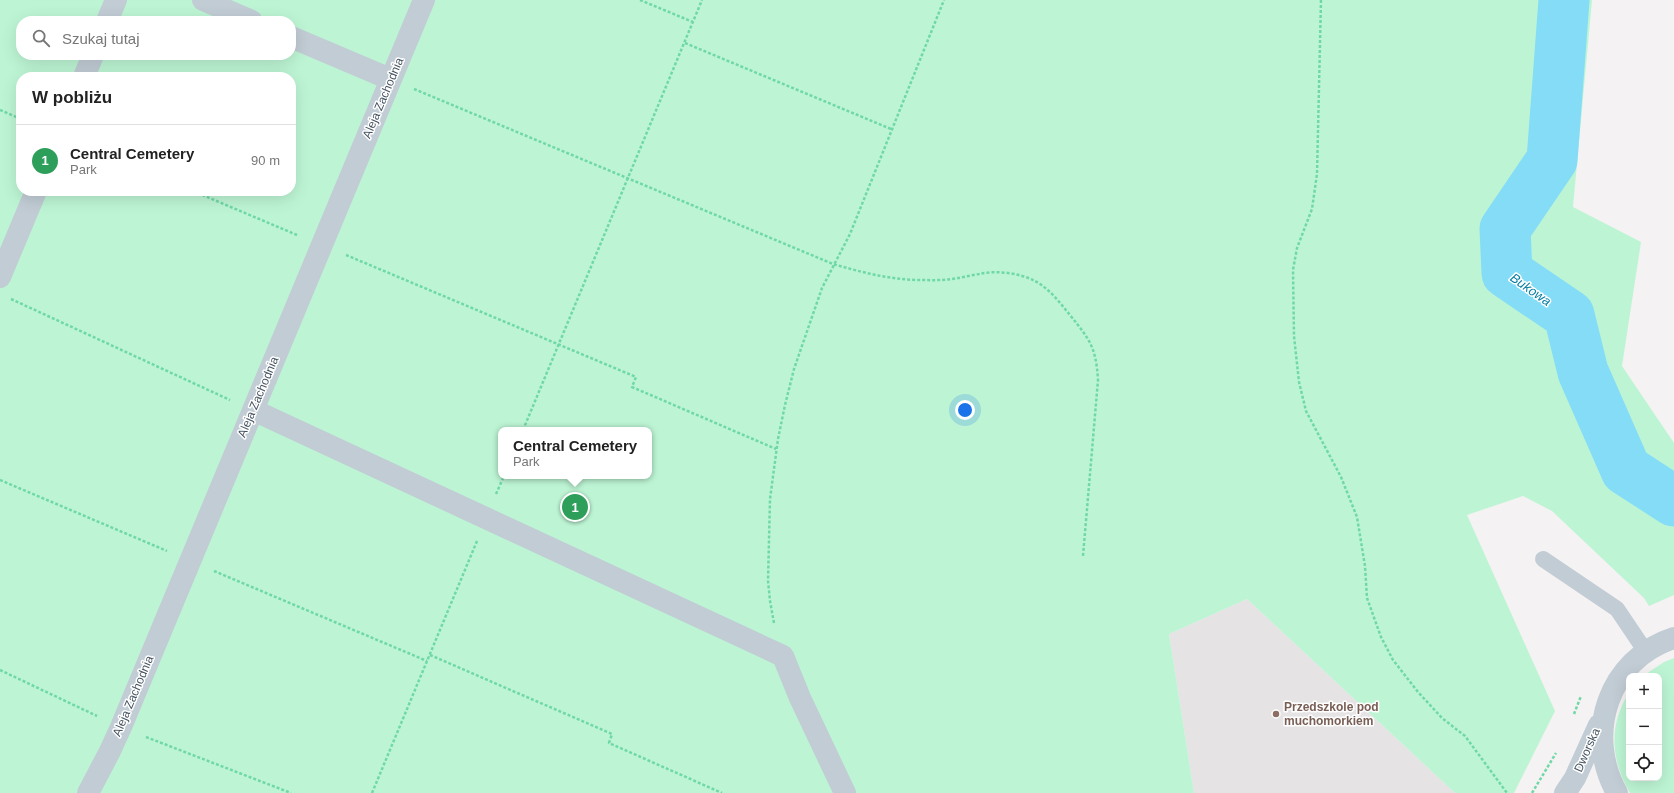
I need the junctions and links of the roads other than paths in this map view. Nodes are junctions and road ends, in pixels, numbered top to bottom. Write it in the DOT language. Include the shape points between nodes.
graph roads {
  1 [pos="116,0"];
  2 [pos="203,0"];
  3 [pos="424,0"];
  4 [pos="109,16"];
  5 [pos="240,16"];
  6 [pos="296,39"];
  7 [pos="91,60"];
  8 [pos="86,72"];
  9 [pos="390,79"];
  10 [pos="34,196"];
  11 [pos="0,277"];
  12 [pos="252,410"];
  13 [pos="1543,559"];
  14 [pos="1674,638"];
  15 [pos="1646,652"];
  16 [pos="1607,705"];
  17 [pos="88,793"];
  18 [pos="845,793"];
  19 [pos="1565,793"];
  20 [pos="1616,793"];
  1 -- 4 [label="street"];
  2 -- 5 [label="street"];
  3 -- 9 [label="street, Aleja Zachodnia"];
  6 -- 9 [label="street"];
  7 -- 8 [label="street"];
  9 -- 12 [label="street, Aleja Zachodnia"];
  10 -- 11 [label="street"];
  12 -- 17 [label="street, Aleja Zachodnia" via="110,752"];
  12 -- 18 [label="street" via="783,656"];
  13 -- 15 [label="lane" via="1617,609"];
  14 -- 15 [label="street"];
  15 -- 16 [label="street" via="1635,660 1618,681"];
  16 -- 19 [label="street, Dworska" via="1578,772"];
  16 -- 20 [label="street" via="1603,718 1602,745 1607,771"];
}
